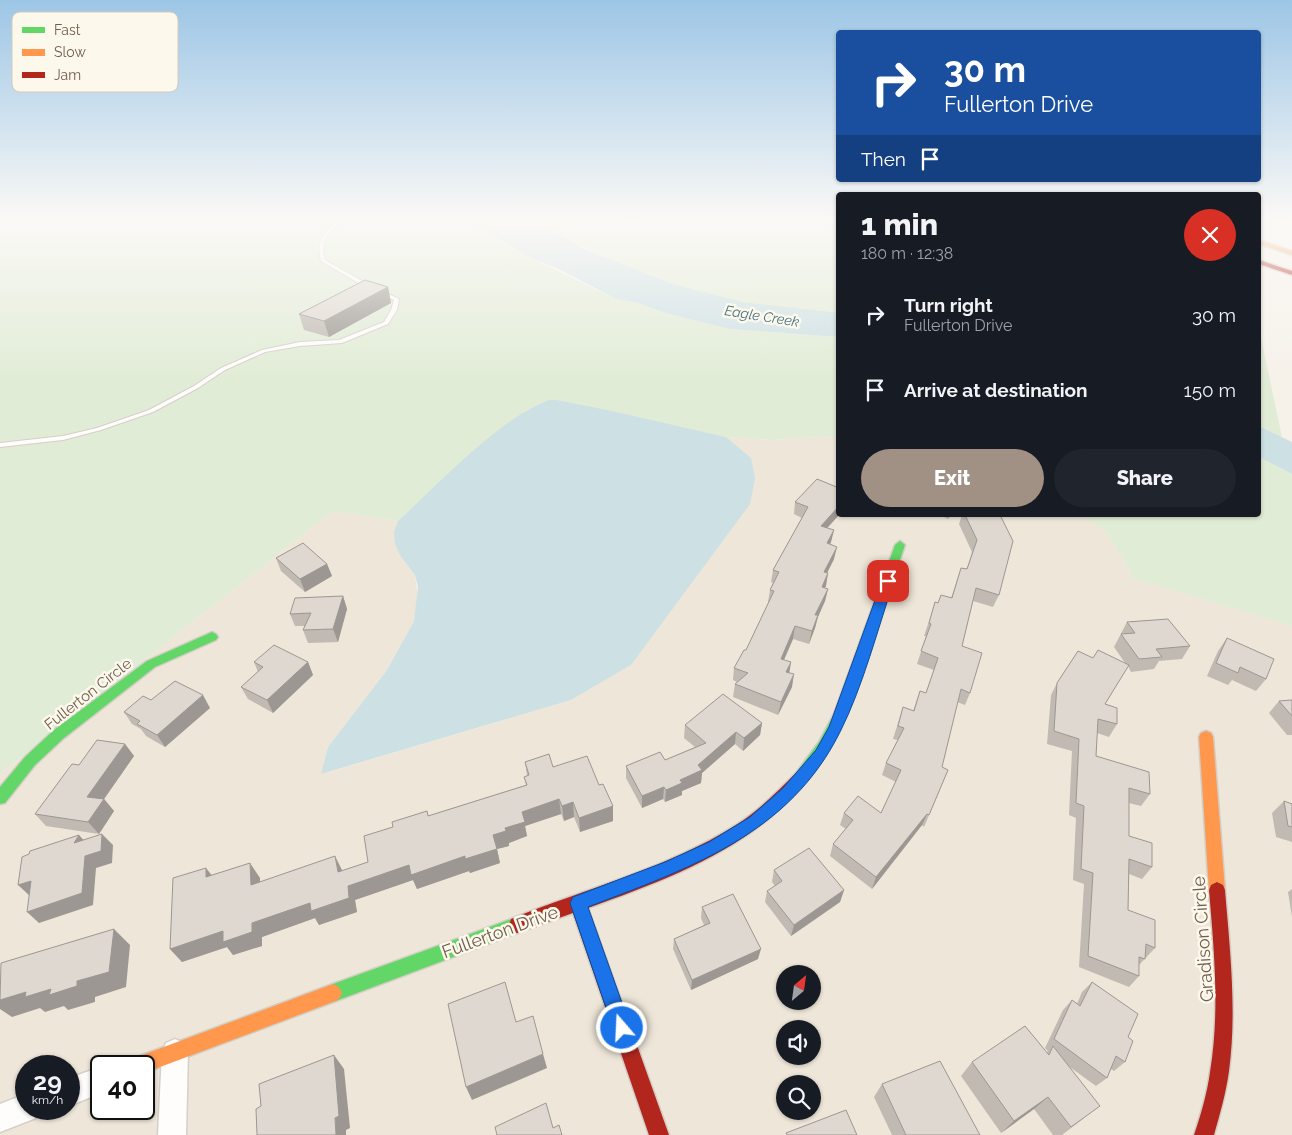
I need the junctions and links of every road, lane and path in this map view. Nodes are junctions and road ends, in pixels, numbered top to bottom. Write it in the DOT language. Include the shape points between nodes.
graph roads {
  1 [pos="344,273"];
  2 [pos="0,445"];
  3 [pos="900,545"];
  4 [pos="212,637"];
  5 [pos="1206,738"];
  6 [pos="0,798"];
  7 [pos="578,903"];
  8 [pos="175,1052"];
  9 [pos="155,1059"];
  10 [pos="15,1112"];
  11 [pos="0,1118"];
  12 [pos="172,1135"];
  13 [pos="659,1135"];
  14 [pos="1204,1135"];
  1 -- 2 [label="lane" via="397,299 386,323 340,342 300,344 264,351 223,369 150,411 99,429 63,438"];
  3 -- 7 [label="street, Fullerton Drive" via="842,713 821,754 799,781 760,818 715,848"];
  4 -- 6 [label="street, Fullerton Circle" via="151,664 82,716 35,756"];
  5 -- 14 [label="street, Gradison Circle" via="1226,1019 1218,1091"];
  7 -- 8 [label="street, Fullerton Drive"];
  7 -- 13 [label="street"];
  8 -- 9 [label="street, Fullerton Drive"];
  8 -- 12 [label="street"];
  10 -- 11 [label="street"];
}
